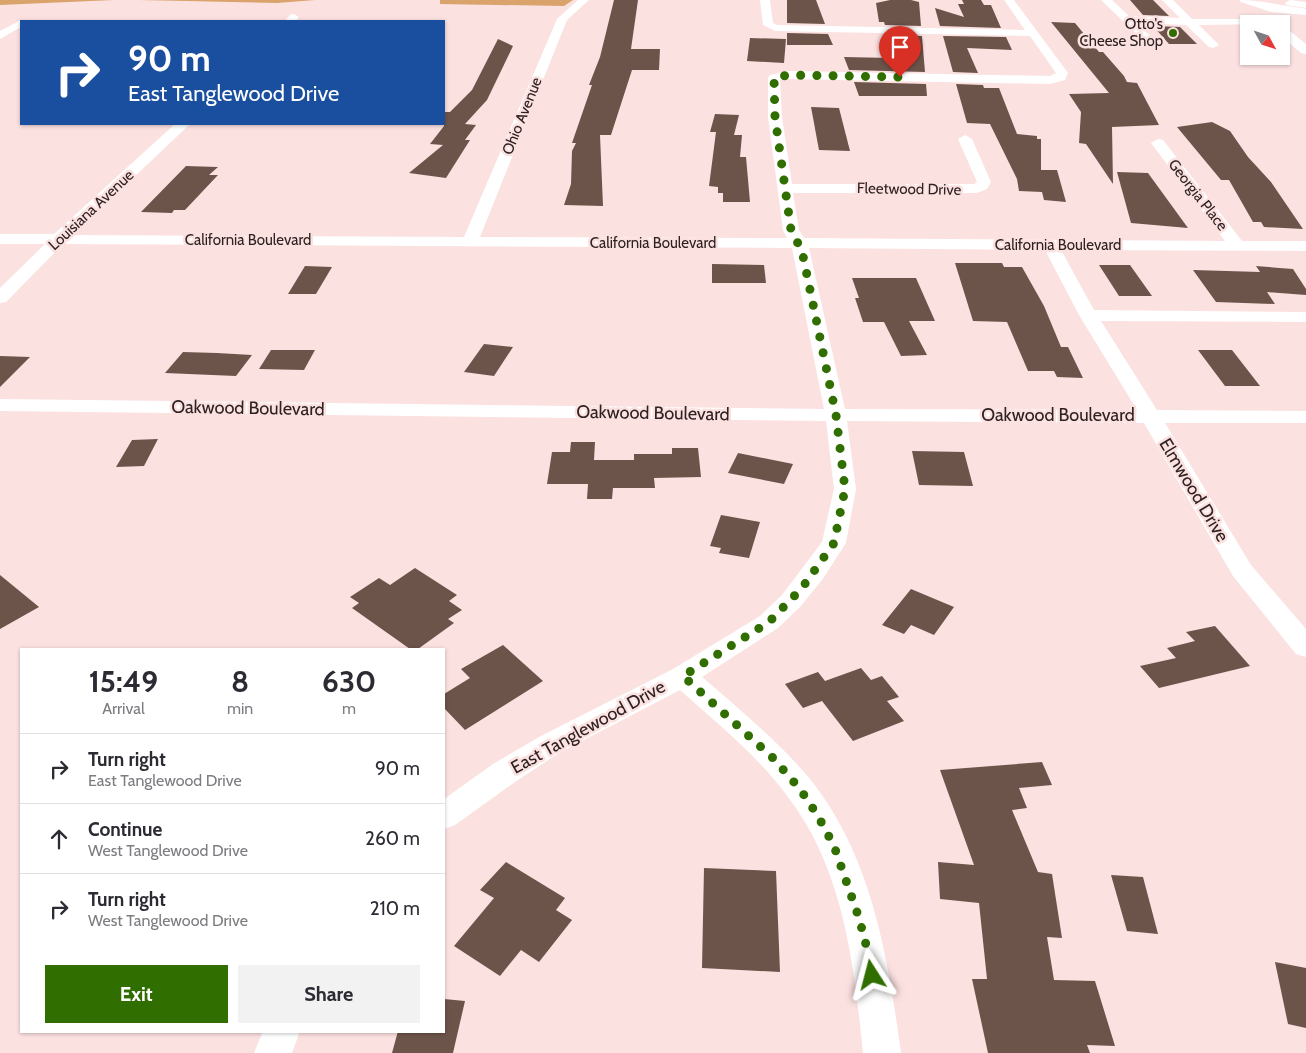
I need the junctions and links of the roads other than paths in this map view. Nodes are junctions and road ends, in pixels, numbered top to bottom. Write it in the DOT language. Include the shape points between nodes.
graph roads {
  1 [pos="584,0"];
  2 [pos="765,0"];
  3 [pos="1009,0"];
  4 [pos="1106,0"];
  5 [pos="1167,0"];
  6 [pos="1244,0"];
  7 [pos="1300,6"];
  8 [pos="1262,15"];
  9 [pos="1127,19"];
  10 [pos="1190,22"];
  11 [pos="20,24"];
  12 [pos="1240,24"];
  13 [pos="1034,33"];
  14 [pos="0,36"];
  15 [pos="1290,38"];
  16 [pos="1152,44"];
  17 [pos="1213,45"];
  18 [pos="1306,50"];
  19 [pos="182,125"];
  20 [pos="965,139"];
  21 [pos="1158,143"];
  22 [pos="785,188"];
  23 [pos="0,239"];
  24 [pos="59,240"];
  25 [pos="470,241"];
  26 [pos="797,242"];
  27 [pos="1051,246"];
  28 [pos="1238,246"];
  29 [pos="1306,246"];
  30 [pos="0,298"];
  31 [pos="1088,315"];
  32 [pos="1306,317"];
  33 [pos="0,405"];
  34 [pos="836,415"];
  35 [pos="1150,415"];
  36 [pos="1306,417"];
  37 [pos="1306,647"];
  38 [pos="683,676"];
  39 [pos="445,814"];
  40 [pos="281,1033"];
  41 [pos="273,1053"];
  42 [pos="882,1053"];
  1 -- 25 [label="street, Ohio Avenue" via="562,19"];
  2 -- 13 [label="street" via="768,25 775,28"];
  3 -- 13 [label="street"];
  4 -- 9 [label="street"];
  5 -- 10 [label="street"];
  6 -- 7 [label="main road" via="1271,8"];
  6 -- 8 [label="main road"];
  9 -- 10 [label="street"];
  9 -- 16 [label="street"];
  10 -- 12 [label="street"];
  10 -- 17 [label="street"];
  11 -- 14 [label="street"];
  13 -- 22 [label="street, East Tanglewood Drive" via="1062,73 1061,78 776,76 775,117"];
  15 -- 18 [label="main road"];
  19 -- 24 [label="street, Louisiana Avenue"];
  20 -- 22 [label="street, Fleetwood Drive" via="984,182 977,188"];
  21 -- 28 [label="street, Georgia Place"];
  22 -- 26 [label="street, East Tanglewood Drive" via="791,230"];
  23 -- 24 [label="street, California Boulevard"];
  24 -- 25 [label="street, California Boulevard"];
  24 -- 30 [label="street, Louisiana Avenue"];
  25 -- 26 [label="street, California Boulevard"];
  26 -- 27 [label="street, California Boulevard"];
  26 -- 34 [label="street, East Tanglewood Drive" via="802,251"];
  27 -- 28 [label="street, California Boulevard"];
  27 -- 31 [label="street, Elmwood Drive"];
  28 -- 29 [label="street, California Boulevard"];
  31 -- 32 [label="street"];
  31 -- 35 [label="street, Elmwood Drive"];
  33 -- 34 [label="street, Oakwood Boulevard"];
  34 -- 35 [label="street, Oakwood Boulevard"];
  34 -- 38 [label="street, East Tanglewood Drive" via="845,489 834,543 808,581 769,622"];
  35 -- 36 [label="street, Oakwood Boulevard"];
  35 -- 37 [label="street, Elmwood Drive" via="1242,570"];
  38 -- 39 [label="street, East Tanglewood Drive" via="550,745"];
  38 -- 42 [label="street" via="773,758 800,789 834,846 869,956"];
  40 -- 41 [label="street"];
}
